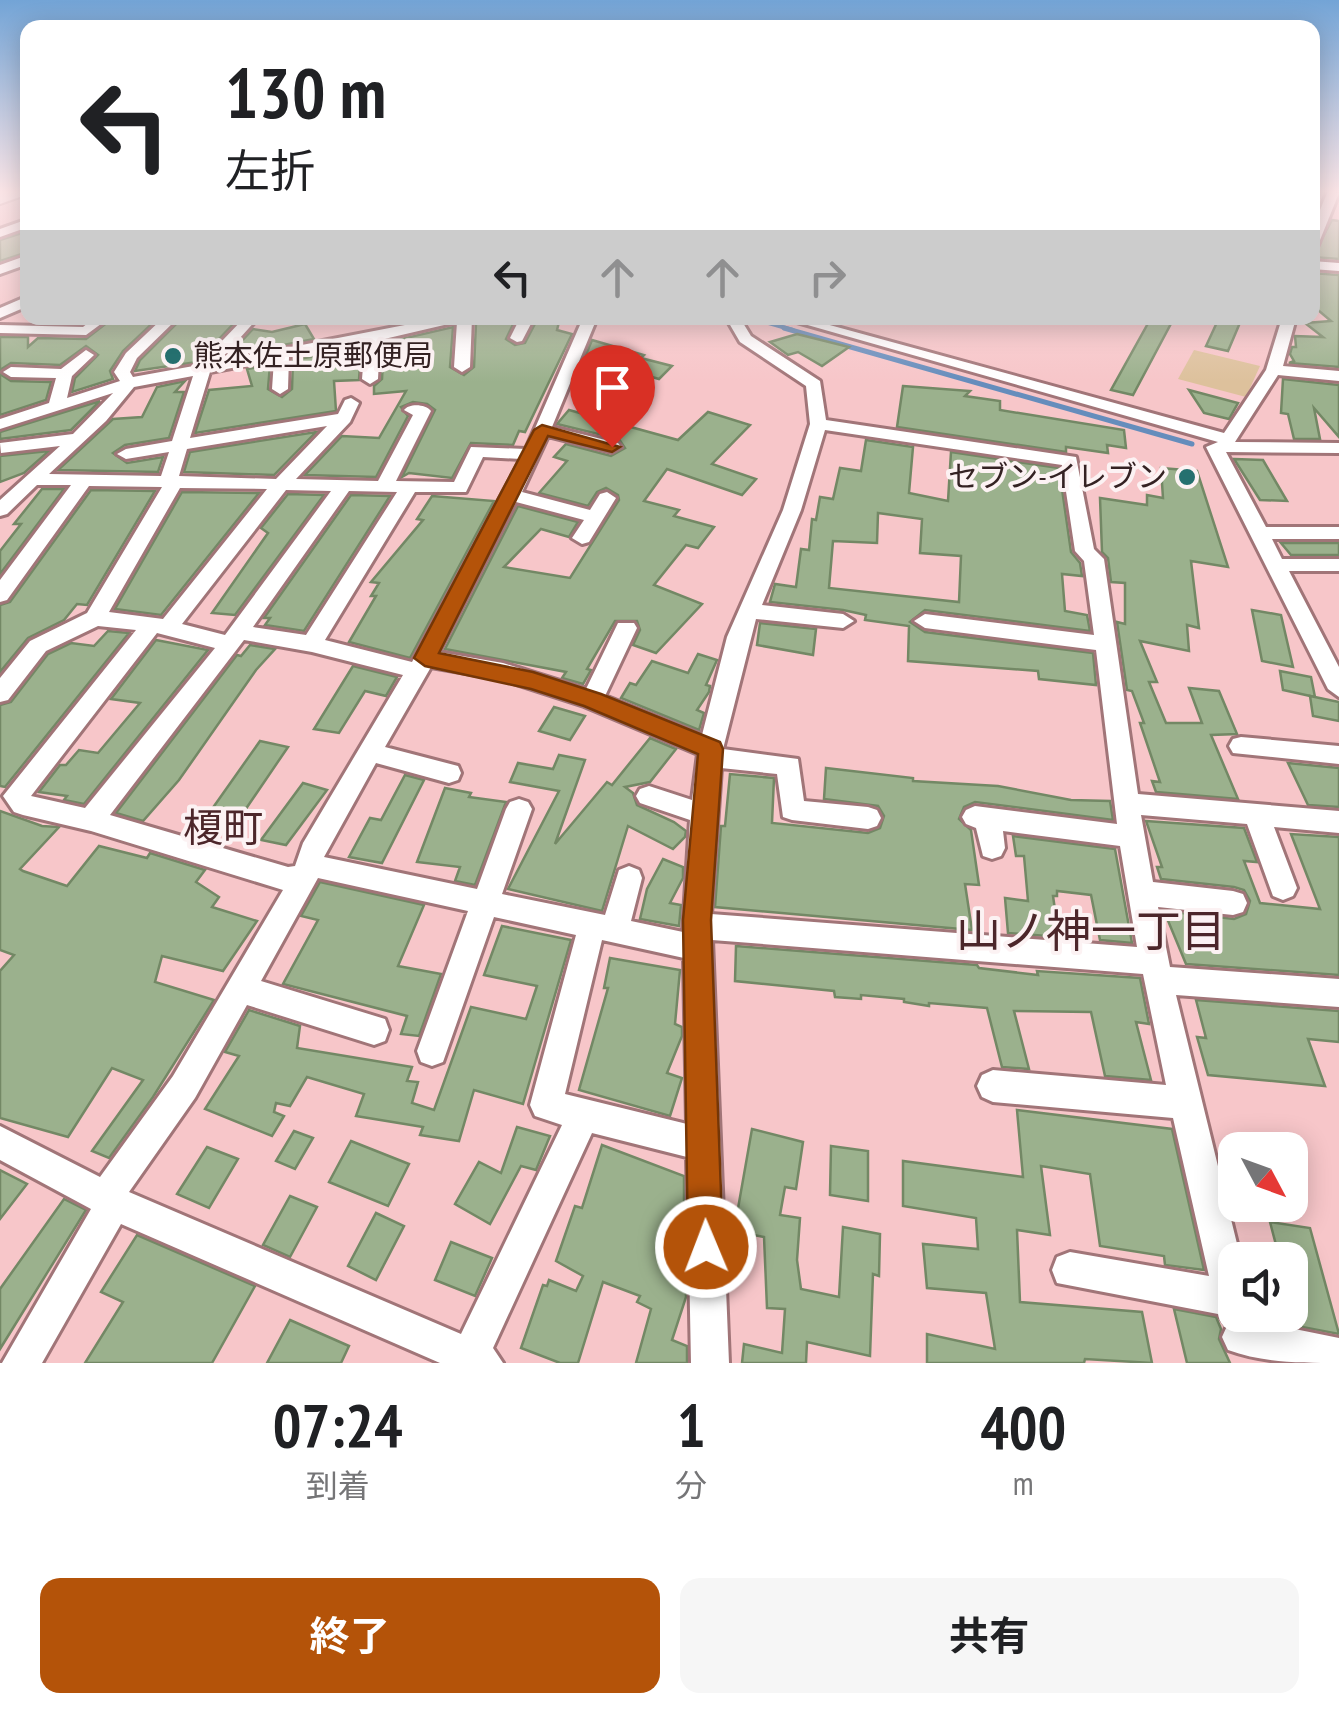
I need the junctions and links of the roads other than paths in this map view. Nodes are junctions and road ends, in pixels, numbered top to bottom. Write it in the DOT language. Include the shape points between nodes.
graph roads {
  1 [pos="1325,266"];
  2 [pos="1339,279"];
  3 [pos="93,325"];
  4 [pos="164,325"];
  5 [pos="245,325"];
  6 [pos="417,325"];
  7 [pos="461,325"];
  8 [pos="524,325"];
  9 [pos="587,325"];
  10 [pos="737,325"];
  11 [pos="814,325"];
  12 [pos="1287,325"];
  13 [pos="0,329"];
  14 [pos="379,331"];
  15 [pos="517,338"];
  16 [pos="86,355"];
  17 [pos="282,355"];
  18 [pos="463,367"];
  19 [pos="203,370"];
  20 [pos="1274,370"];
  21 [pos="11,372"];
  22 [pos="65,374"];
  23 [pos="1337,378"];
  24 [pos="370,379"];
  25 [pos="129,382"];
  26 [pos="280,388"];
  27 [pos="57,404"];
  28 [pos="412,410"];
  29 [pos="0,424"];
  30 [pos="818,424"];
  31 [pos="542,430"];
  32 [pos="78,438"];
  33 [pos="180,443"];
  34 [pos="1225,443"];
  35 [pos="612,447"];
  36 [pos="2,448"];
  37 [pos="1339,448"];
  38 [pos="126,454"];
  39 [pos="532,455"];
  40 [pos="30,479"];
  41 [pos="86,479"];
  42 [pos="172,480"];
  43 [pos="282,484"];
  44 [pos="344,485"];
  45 [pos="384,486"];
  46 [pos="409,487"];
  47 [pos="511,495"];
  48 [pos="607,498"];
  49 [pos="5,500"];
  50 [pos="596,517"];
  51 [pos="1258,533"];
  52 [pos="1339,534"];
  53 [pos="582,538"];
  54 [pos="1274,564"];
  55 [pos="1339,565"];
  56 [pos="0,595"];
  57 [pos="747,610"];
  58 [pos="94,618"];
  59 [pos="843,621"];
  60 [pos="926,622"];
  61 [pos="160,626"];
  62 [pos="626,628"];
  63 [pos="234,638"];
  64 [pos="312,644"];
  65 [pos="1108,644"];
  66 [pos="421,665"];
  67 [pos="1339,689"];
  68 [pos="0,694"];
  69 [pos="592,700"];
  70 [pos="1241,746"];
  71 [pos="370,752"];
  72 [pos="710,753"];
  73 [pos="1339,755"];
  74 [pos="448,772"];
  75 [pos="649,796"];
  76 [pos="1126,804"];
  77 [pos="519,808"];
  78 [pos="703,814"];
  79 [pos="1257,816"];
  80 [pos="868,818"];
  81 [pos="91,820"];
  82 [pos="1339,822"];
  83 [pos="1132,837"];
  84 [pos="992,848"];
  85 [pos="308,870"];
  86 [pos="629,878"];
  87 [pos="1283,888"];
  88 [pos="1141,894"];
  89 [pos="484,903"];
  90 [pos="1233,903"];
  91 [pos="603,928"];
  92 [pos="698,937"];
  93 [pos="1157,971"];
  94 [pos="240,989"];
  95 [pos="1339,993"];
  96 [pos="374,1030"];
  97 [pos="432,1051"];
  98 [pos="993,1086"];
  99 [pos="1186,1104"];
  100 [pos="584,1114"];
  101 [pos="0,1142"];
  102 [pos="703,1146"];
  103 [pos="110,1200"];
  104 [pos="1218,1242"];
  105 [pos="1070,1270"];
  106 [pos="1218,1318"];
  107 [pos="1260,1332"];
  108 [pos="1339,1357"];
  109 [pos="474,1361"];
  110 [pos="21,1363"];
  111 [pos="710,1363"];
  1 -- 2 [label="street"];
  3 -- 13 [label="street" via="86,331"];
  4 -- 25 [label="street" via="122,372"];
  5 -- 19 [label="street"];
  6 -- 14 [label="street"];
  7 -- 18 [label="street"];
  8 -- 15 [label="street"];
  9 -- 31 [label="street"];
  10 -- 30 [label="street" via="745,340 814,384"];
  11 -- 34 [label="street"];
  12 -- 20 [label="street"];
  14 -- 17 [label="street" via="314,341"];
  14 -- 24 [label="street"];
  16 -- 22 [label="street"];
  17 -- 19 [label="street"];
  17 -- 26 [label="street"];
  19 -- 25 [label="street"];
  19 -- 33 [label="street"];
  20 -- 23 [label="street"];
  20 -- 34 [label="street"];
  21 -- 22 [label="street"];
  22 -- 27 [label="street"];
  25 -- 27 [label="street"];
  25 -- 32 [label="street" via="109,412"];
  27 -- 29 [label="street"];
  28 -- 45 [label="street" via="423,411"];
  30 -- 57 [label="street" via="792,510"];
  30 -- 65 [label="street" via="1070,462"];
  31 -- 35 [label="street"];
  31 -- 39 [label="street"];
  32 -- 36 [label="street"];
  32 -- 40 [label="street"];
  33 -- 38 [label="street"];
  33 -- 42 [label="street"];
  33 -- 43 [label="street" via="348,410"];
  34 -- 37 [label="street"];
  34 -- 51 [label="street" via="1214,447"];
  39 -- 46 [label="street" via="477,452 460,488"];
  39 -- 47 [label="street"];
  40 -- 41 [label="street"];
  40 -- 49 [label="street"];
  41 -- 42 [label="street"];
  41 -- 56 [label="street"];
  42 -- 43 [label="street"];
  42 -- 58 [label="street"];
  43 -- 44 [label="street"];
  43 -- 61 [label="street"];
  44 -- 45 [label="street"];
  44 -- 63 [label="street"];
  45 -- 46 [label="street"];
  46 -- 64 [label="street"];
  47 -- 50 [label="street"];
  47 -- 66 [label="street"];
  48 -- 50 [label="street"];
  50 -- 53 [label="street"];
  51 -- 52 [label="street"];
  51 -- 54 [label="street"];
  54 -- 55 [label="street"];
  54 -- 67 [label="street"];
  57 -- 59 [label="street"];
  57 -- 72 [label="street"];
  58 -- 61 [label="street"];
  58 -- 68 [label="street" via="38,646"];
  60 -- 65 [label="street"];
  61 -- 63 [label="street"];
  61 -- 81 [label="street" via="16,796 24,805"];
  62 -- 69 [label="street"];
  63 -- 64 [label="street"];
  63 -- 81 [label="street"];
  64 -- 66 [label="street"];
  65 -- 76 [label="street"];
  66 -- 69 [label="street" via="503,672"];
  66 -- 71 [label="street"];
  69 -- 72 [label="street"];
  70 -- 73 [label="street"];
  71 -- 74 [label="street"];
  71 -- 85 [label="street" via="312,851"];
  72 -- 78 [label="street"];
  72 -- 80 [label="street" via="789,766 792,810"];
  75 -- 78 [label="street"];
  76 -- 79 [label="street"];
  76 -- 83 [label="street"];
  77 -- 89 [label="street"];
  78 -- 92 [label="street"];
  79 -- 82 [label="street"];
  79 -- 87 [label="street"];
  81 -- 85 [label="street" via="288,879"];
  83 -- 84 [label="street" via="982,818"];
  83 -- 88 [label="street"];
  85 -- 89 [label="street"];
  85 -- 94 [label="street"];
  86 -- 91 [label="street"];
  88 -- 90 [label="street"];
  88 -- 93 [label="street"];
  89 -- 91 [label="street"];
  89 -- 97 [label="street"];
  91 -- 92 [label="street"];
  91 -- 100 [label="street" via="546,1104"];
  92 -- 93 [label="street"];
  92 -- 102 [label="street"];
  93 -- 95 [label="street"];
  93 -- 99 [label="street"];
  94 -- 96 [label="street"];
  94 -- 103 [label="street"];
  98 -- 99 [label="street"];
  99 -- 104 [label="street"];
  100 -- 102 [label="street"];
  100 -- 109 [label="street"];
  101 -- 103 [label="street"];
  102 -- 111 [label="street"];
  103 -- 109 [label="street"];
  103 -- 110 [label="street"];
  105 -- 106 [label="street"];
  107 -- 108 [label="street"];
}
